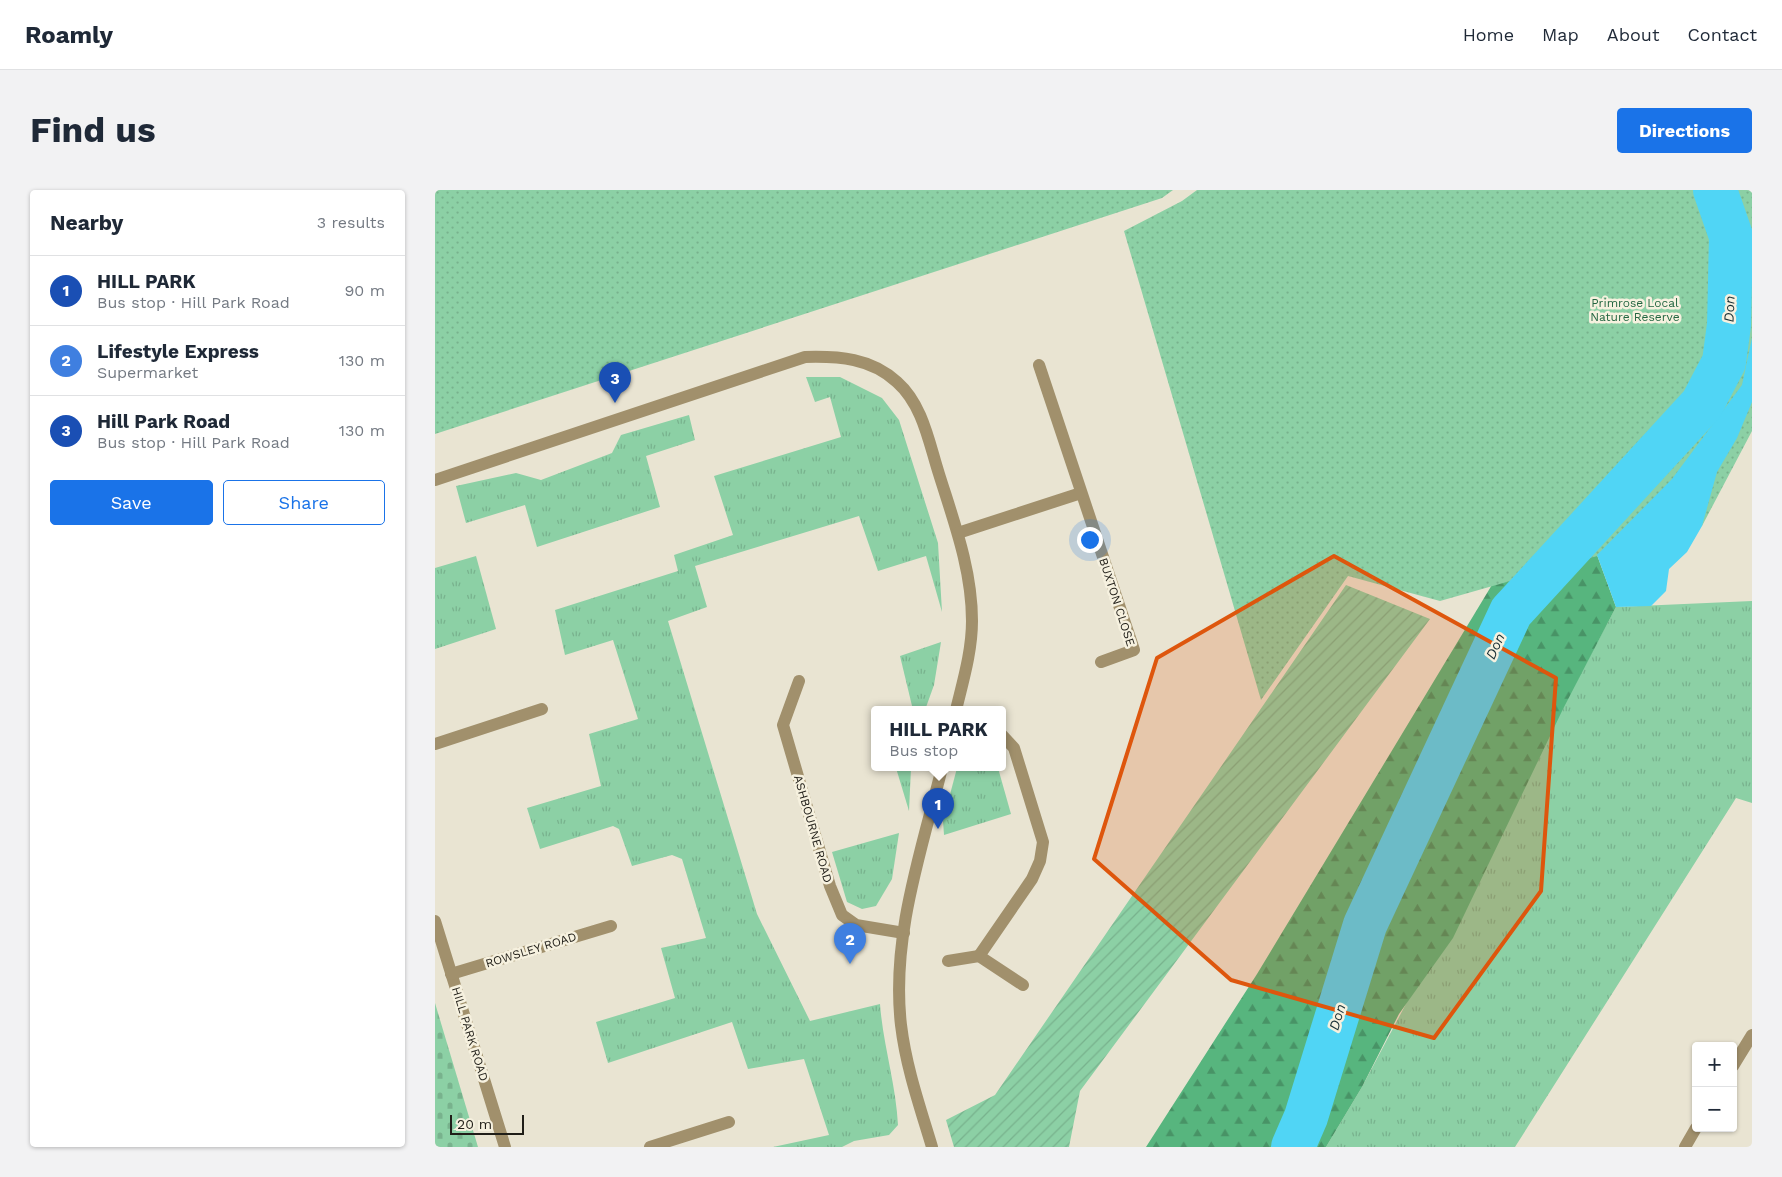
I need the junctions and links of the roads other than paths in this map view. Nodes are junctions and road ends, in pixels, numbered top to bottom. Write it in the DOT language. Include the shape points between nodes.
graph roads {
  1 [pos="1039,365"];
  2 [pos="435,480"];
  3 [pos="1081,493"];
  4 [pos="958,533"];
  5 [pos="1101,662"];
  6 [pos="799,681"];
  7 [pos="957,706"];
  8 [pos="542,709"];
  9 [pos="1006,740"];
  10 [pos="435,744"];
  11 [pos="941,771"];
  12 [pos="435,921"];
  13 [pos="611,926"];
  14 [pos="904,933"];
  15 [pos="979,956"];
  16 [pos="948,961"];
  17 [pos="451,974"];
  18 [pos="1023,986"];
  19 [pos="1752,1035"];
  20 [pos="1737,1059"];
  21 [pos="729,1122"];
  22 [pos="1694,1132"];
  23 [pos="927,1146"];
  24 [pos="505,1147"];
  25 [pos="650,1147"];
  26 [pos="1685,1147"];
  1 -- 3 [label="street, BUXTON CLOSE"];
  2 -- 4 [label="street" via="805,357 838,357 855,359 878,368 898,382 913,402 925,426"];
  3 -- 4 [label="street"];
  3 -- 5 [label="street, BUXTON CLOSE" via="1134,650"];
  4 -- 7 [label="street" via="970,586 972,622 967,665"];
  6 -- 14 [label="street, ASHBOURNE ROAD" via="783,725 830,886 842,915 856,925"];
  8 -- 10 [label="street"];
  9 -- 15 [label="street" via="1014,748 1043,842 1040,861 1032,879"];
  11 -- 14 [label="street" via="906,912"];
  12 -- 17 [label="street, HILL PARK ROAD"];
  13 -- 17 [label="street, ROWSLEY ROAD"];
  14 -- 23 [label="street" via="899,971 901,1025"];
  15 -- 16 [label="street"];
  15 -- 18 [label="street"];
  17 -- 24 [label="street, HILL PARK ROAD"];
  19 -- 20 [label="street"];
  21 -- 25 [label="street"];
  22 -- 26 [label="street"];
}
